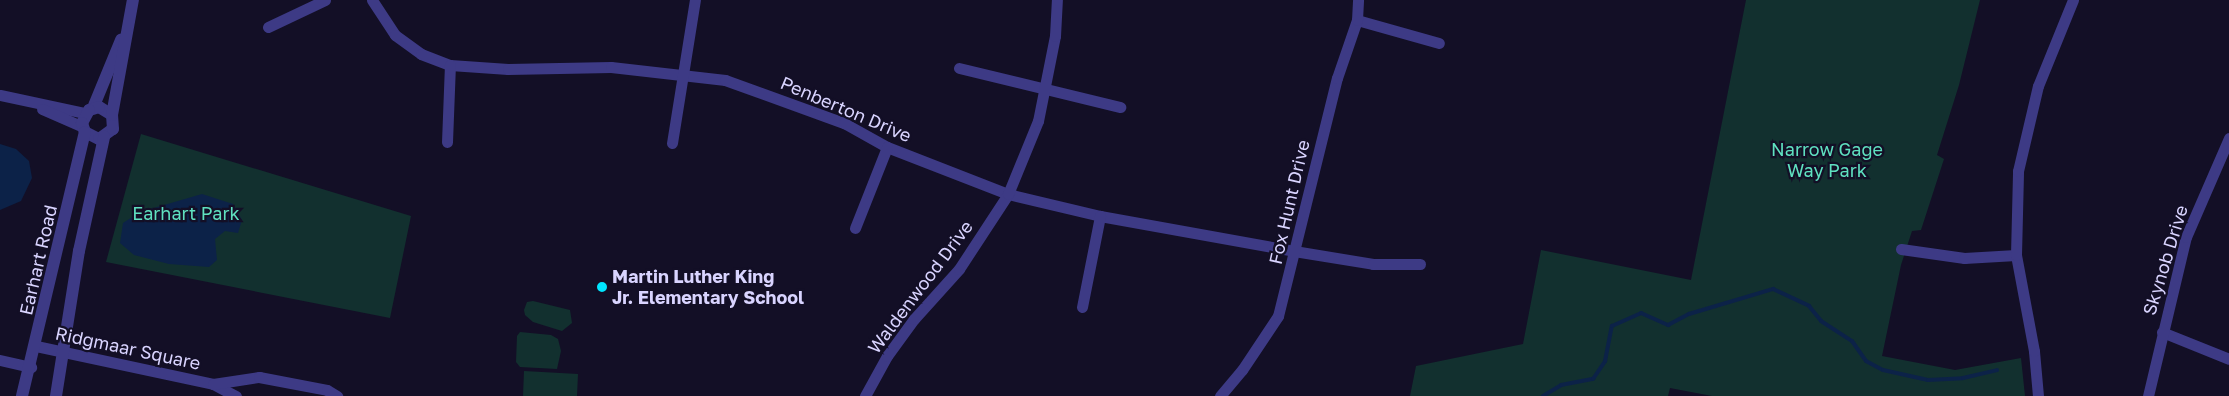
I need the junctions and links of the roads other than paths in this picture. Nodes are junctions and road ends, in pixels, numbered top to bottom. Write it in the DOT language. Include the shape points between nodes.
graph roads {
  1 [pos="133,0"];
  2 [pos="325,0"];
  3 [pos="372,0"];
  4 [pos="694,0"];
  5 [pos="1057,0"];
  6 [pos="1358,0"];
  7 [pos="2073,0"];
  8 [pos="131,14"];
  9 [pos="1357,20"];
  10 [pos="268,27"];
  11 [pos="1439,43"];
  12 [pos="450,65"];
  13 [pos="960,68"];
  14 [pos="682,74"];
  15 [pos="1046,88"];
  16 [pos="0,95"];
  17 [pos="15,98"];
  18 [pos="1120,106"];
  19 [pos="89,111"];
  20 [pos="112,115"];
  21 [pos="84,130"];
  22 [pos="104,137"];
  23 [pos="2229,138"];
  24 [pos="446,142"];
  25 [pos="672,143"];
  26 [pos="887,147"];
  27 [pos="1008,194"];
  28 [pos="1100,216"];
  29 [pos="855,228"];
  30 [pos="1902,249"];
  31 [pos="1294,251"];
  32 [pos="2016,255"];
  33 [pos="1420,264"];
  34 [pos="1082,307"];
  35 [pos="2162,332"];
  36 [pos="36,346"];
  37 [pos="64,352"];
  38 [pos="2229,359"];
  39 [pos="0,360"];
  40 [pos="31,367"];
  41 [pos="213,384"];
  42 [pos="22,396"];
  43 [pos="56,396"];
  44 [pos="236,396"];
  45 [pos="337,396"];
  46 [pos="865,396"];
  47 [pos="1220,396"];
  48 [pos="2038,396"];
  49 [pos="2148,396"];
  1 -- 8 [label="street, Earhart Road"];
  2 -- 10 [label="street"];
  3 -- 12 [label="street, Penberton Drive" via="395,35 421,54"];
  4 -- 14 [label="street"];
  5 -- 15 [label="street, Waldenwood Drive"];
  6 -- 9 [label="street, Fox Hunt Drive"];
  7 -- 32 [label="street" via="2030,114 2018,170"];
  8 -- 19 [label="street, Earhart Road"];
  8 -- 20 [label="street, Earhart Road"];
  9 -- 11 [label="street"];
  9 -- 31 [label="street, Fox Hunt Drive" via="1337,78"];
  12 -- 14 [label="street, Penberton Drive" via="508,69 611,67"];
  12 -- 24 [label="street"];
  13 -- 15 [label="street"];
  14 -- 25 [label="street"];
  14 -- 26 [label="street, Penberton Drive" via="725,80 768,94 844,123"];
  15 -- 18 [label="street"];
  15 -- 27 [label="street, Waldenwood Drive" via="1038,121"];
  16 -- 17 [label="street"];
  17 -- 19 [label="street"];
  17 -- 21 [label="street"];
  19 -- 20 [label="street" via="105,109"];
  19 -- 21 [label="street, Earhart Road"];
  20 -- 22 [label="street, Earhart Road" via="112,129"];
  21 -- 22 [label="street" via="94,138"];
  21 -- 36 [label="street, Earhart Road"];
  22 -- 37 [label="street, Earhart Road" via="79,251"];
  23 -- 35 [label="street, Skynob Drive" via="2186,237"];
  26 -- 27 [label="street, Penberton Drive"];
  26 -- 29 [label="street"];
  27 -- 28 [label="street, Penberton Drive"];
  27 -- 46 [label="street, Waldenwood Drive" via="959,269 914,319 887,356"];
  28 -- 31 [label="street, Penberton Drive"];
  28 -- 34 [label="street"];
  30 -- 32 [label="street" via="1964,258"];
  31 -- 33 [label="street, Penberton Drive" via="1373,264"];
  31 -- 47 [label="street, Fox Hunt Drive" via="1278,316 1242,370"];
  32 -- 48 [label="street" via="2034,351"];
  35 -- 38 [label="street"];
  35 -- 49 [label="street, Skynob Drive"];
  36 -- 37 [label="street, Ridgmaar Square"];
  36 -- 40 [label="street, Earhart Road"];
  37 -- 41 [label="street, Ridgmaar Square"];
  37 -- 43 [label="street, Earhart Road"];
  39 -- 40 [label="street"];
  40 -- 42 [label="street, Earhart Road"];
  41 -- 44 [label="street, Ridgmaar Square"];
  41 -- 45 [label="street, Ridgmaar Square" via="259,376 327,390"];
}
